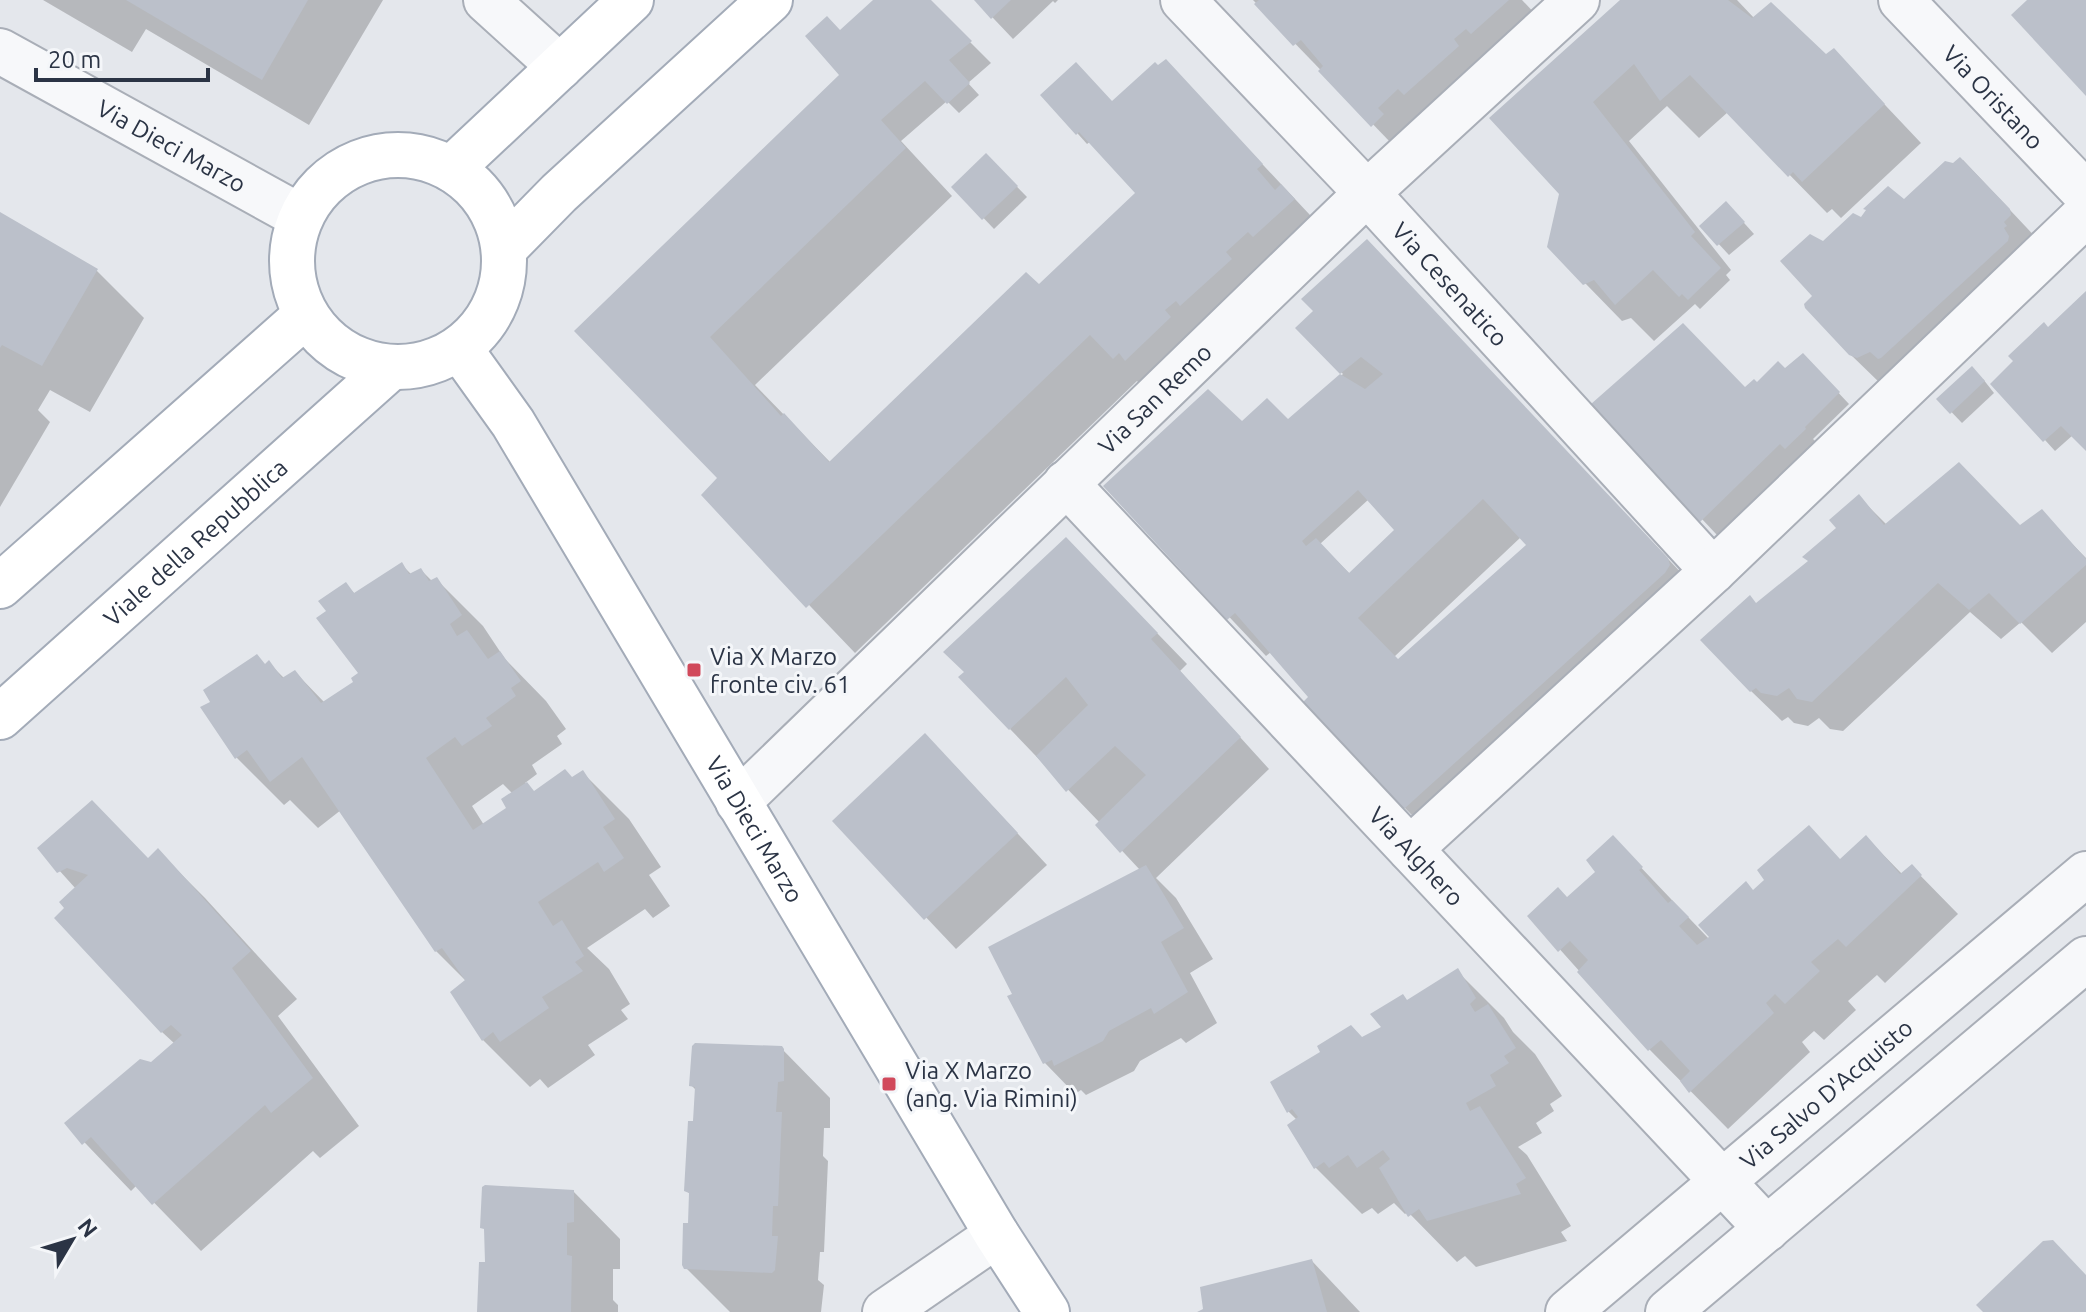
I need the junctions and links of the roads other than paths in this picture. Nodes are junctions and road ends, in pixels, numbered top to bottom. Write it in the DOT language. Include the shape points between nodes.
graph roads {
  1 [pos="486,0"];
  2 [pos="631,0"];
  3 [pos="770,0"];
  4 [pos="1183,0"];
  5 [pos="1577,0"];
  6 [pos="1901,0"];
  7 [pos="0,51"];
  8 [pos="560,67"];
  9 [pos="451,169"];
  10 [pos="1367,193"];
  11 [pos="2086,194"];
  12 [pos="2086,214"];
  13 [pos="301,217"];
  14 [pos="504,249"];
  15 [pos="306,315"];
  16 [pos="460,349"];
  17 [pos="390,368"];
  18 [pos="1066,483"];
  19 [pos="1713,571"];
  20 [pos="0,586"];
  21 [pos="0,717"];
  22 [pos="738,802"];
  23 [pos="1410,849"];
  24 [pos="2086,874"];
  25 [pos="2086,959"];
  26 [pos="1723,1181"];
  27 [pos="1767,1229"];
  28 [pos="997,1235"];
  29 [pos="885,1312"];
  30 [pos="1047,1312"];
  31 [pos="1568,1312"];
  32 [pos="1668,1312"];
  1 -- 8 [label="street"];
  2 -- 8 [label="main road"];
  3 -- 14 [label="main road"];
  4 -- 10 [label="street, Via Cesenatico"];
  5 -- 10 [label="street, Via San Remo"];
  6 -- 11 [label="street, Via Oristano"];
  7 -- 13 [label="street, Via Dieci Marzo"];
  8 -- 9 [label="main road"];
  9 -- 13 [label="main road" via="402,154 372,158 318,189"];
  9 -- 14 [label="main road" via="489,205"];
  10 -- 18 [label="street, Via San Remo"];
  10 -- 19 [label="street, Via Cesenatico"];
  12 -- 19 [label="street"];
  13 -- 15 [label="main road" via="292,250 293,273"];
  14 -- 16 [label="main road" via="503,281 493,311"];
  15 -- 17 [label="main road" via="328,341 357,359"];
  15 -- 20 [label="main road"];
  16 -- 17 [label="main road" via="426,365"];
  16 -- 22 [label="main road, Via Dieci Marzo" via="513,423"];
  17 -- 21 [label="main road, Viale della Repubblica"];
  18 -- 22 [label="street, Via San Remo"];
  18 -- 23 [label="street, Via Alghero"];
  19 -- 23 [label="street"];
  22 -- 28 [label="main road, Via Dieci Marzo"];
  23 -- 26 [label="street, Via Alghero"];
  24 -- 26 [label="street, Via Salvo D'Acquisto"];
  25 -- 27 [label="street"];
  26 -- 27 [label="street, Via Alghero"];
  26 -- 31 [label="street, Via Salvo D'Acquisto"];
  27 -- 32 [label="street"];
  28 -- 29 [label="street"];
  28 -- 30 [label="main road, Via Dieci Marzo"];
}
